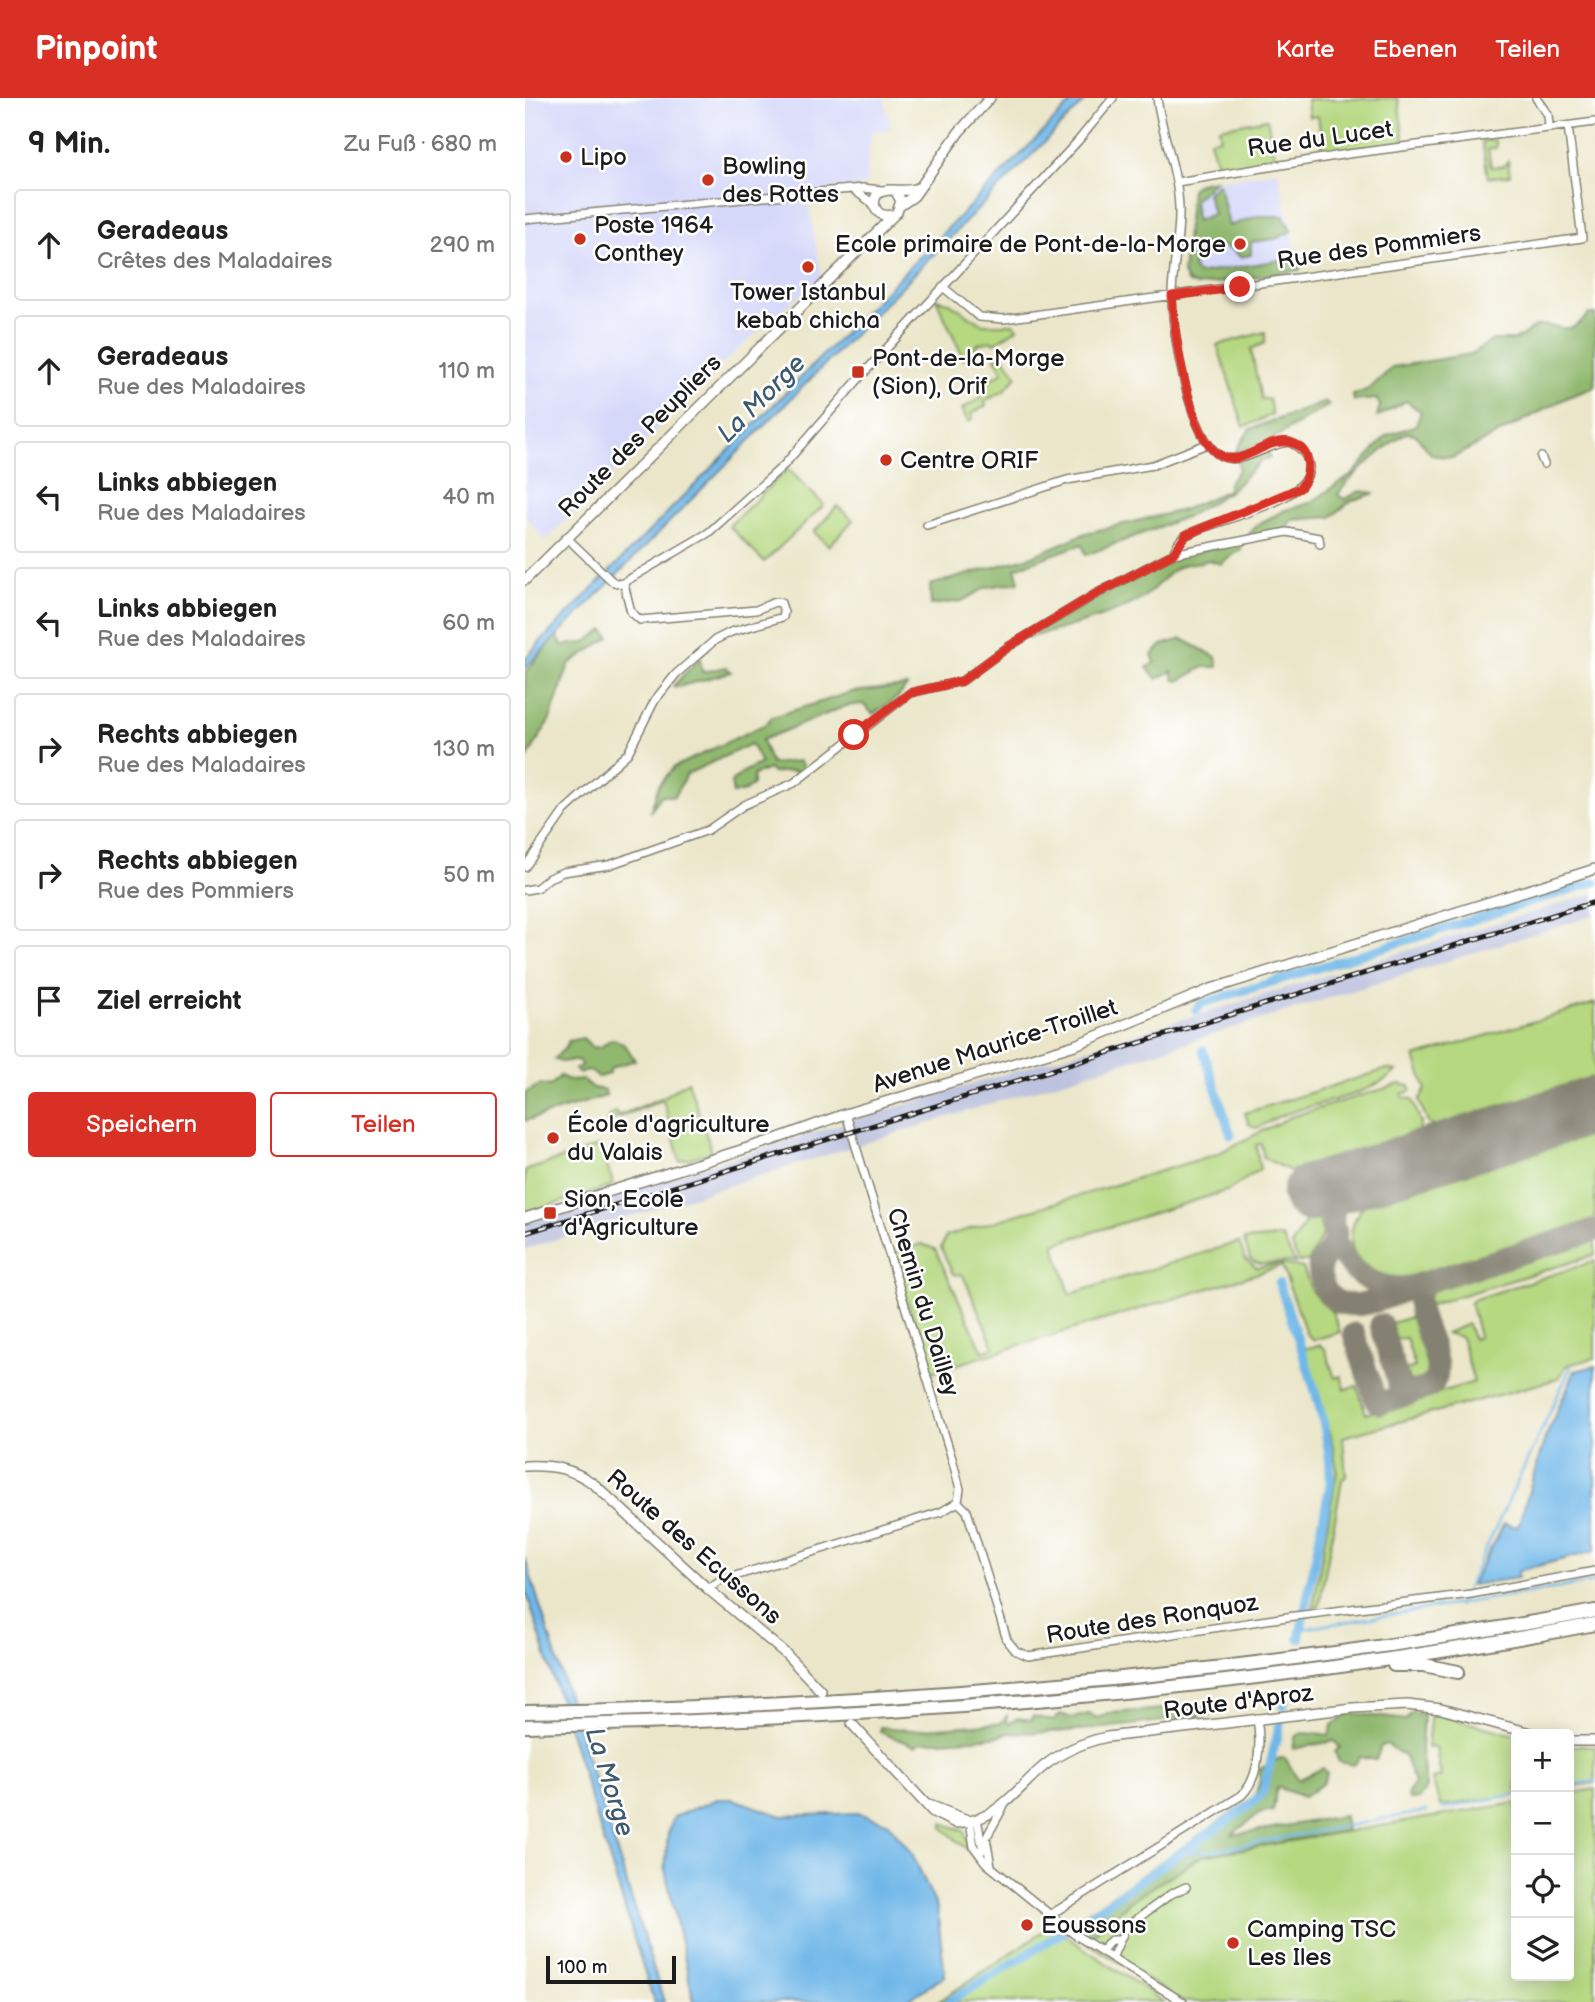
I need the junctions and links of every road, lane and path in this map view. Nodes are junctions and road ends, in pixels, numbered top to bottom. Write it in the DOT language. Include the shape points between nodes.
graph roads {
  1 [pos="990,98"];
  2 [pos="1113,98"];
  3 [pos="1157,98"];
  4 [pos="1536,98"];
  5 [pos="1595,121"];
  6 [pos="1549,126"];
  7 [pos="1568,126"];
  8 [pos="1177,181"];
  9 [pos="920,187"];
  10 [pos="851,189"];
  11 [pos="883,190"];
  12 [pos="896,192"];
  13 [pos="901,205"];
  14 [pos="875,207"];
  15 [pos="893,215"];
  16 [pos="525,219"];
  17 [pos="874,233"];
  18 [pos="943,287"];
  19 [pos="1172,296"];
  20 [pos="1207,444"];
  21 [pos="927,525"];
  22 [pos="566,537"];
  23 [pos="1320,544"];
  24 [pos="1173,554"];
  25 [pos="525,580"];
  26 [pos="624,584"];
  27 [pos="525,867"];
  28 [pos="1595,869"];
  29 [pos="525,890"];
  30 [pos="846,1114"];
  31 [pos="525,1218"];
  32 [pos="525,1466"];
  33 [pos="958,1502"];
  34 [pos="1595,1571"];
  35 [pos="708,1589"];
  36 [pos="1595,1611"];
  37 [pos="1595,1624"];
  38 [pos="1338,1667"];
  39 [pos="1458,1672"];
  40 [pos="821,1690"];
  41 [pos="525,1712"];
  42 [pos="1257,1718"];
  43 [pos="852,1724"];
  44 [pos="525,1726"];
  45 [pos="1515,1729"];
  46 [pos="1574,1741"];
  47 [pos="1595,1741"];
  48 [pos="1004,1806"];
  49 [pos="973,1820"];
  50 [pos="991,1866"];
  51 [pos="1186,1887"];
  52 [pos="1053,1917"];
  53 [pos="1118,1940"];
  54 [pos="1101,1952"];
  55 [pos="1112,1958"];
  56 [pos="1182,2002"];
  1 -- 9 [label="street"];
  2 -- 18 [label="street"];
  3 -- 8 [label="street"];
  4 -- 6 [label="street" via="1548,115"];
  5 -- 7 [label="street, Rue du Lucet"];
  6 -- 7 [label="street, Rue du Lucet"];
  6 -- 8 [label="street, Rue du Lucet"];
  7 -- 19 [label="street, Rue des Pommiers" via="1582,237"];
  8 -- 19 [label="street"];
  9 -- 12 [label="street"];
  9 -- 13 [label="street"];
  10 -- 11 [label="street"];
  10 -- 14 [label="street" via="864,194"];
  10 -- 16 [label="street"];
  11 -- 12 [label="street"];
  11 -- 14 [label="street" via="876,196"];
  12 -- 13 [label="street"];
  13 -- 15 [label="street"];
  14 -- 15 [label="street" via="885,216"];
  14 -- 17 [label="street"];
  15 -- 17 [label="street, Route des Peupliers"];
  17 -- 22 [label="street, Route des Peupliers"];
  18 -- 19 [label="street, Rue des Pommiers" via="969,311 990,319"];
  18 -- 26 [label="street" via="760,488 696,541"];
  19 -- 20 [label="street" via="1186,388"];
  20 -- 21 [label="street" via="1153,465 1060,482"];
  20 -- 24 [label="street" via="1222,457 1234,458 1289,442 1307,456 1307,480 1289,495 1186,535"];
  22 -- 25 [label="street, Route des Peupliers"];
  22 -- 26 [label="street" via="613,582"];
  23 -- 24 [label="street" via="1319,538 1287,532"];
  24 -- 29 [label="street" via="1084,601 962,681 910,693 794,783 744,805 708,830 609,865 563,872"];
  26 -- 27 [label="street" via="631,611 640,620 757,610 775,602 785,611 783,617 715,640 676,674 655,699 628,753 565,810"];
  28 -- 30 [label="street, Avenue Maurice-Troillet" via="1211,989 1075,1045"];
  30 -- 31 [label="street, Avenue Maurice-Troillet"];
  30 -- 33 [label="street, Chemin du Dailley" via="960,1486"];
  32 -- 35 [label="street, Route des Ecussons" via="554,1466 586,1478"];
  33 -- 34 [label="street, Route des Ronquoz" via="967,1511 1007,1640 1024,1656 1471,1594"];
  33 -- 35 [label="street" via="941,1512 719,1581"];
  35 -- 40 [label="street, Route des Ecussons" via="786,1654"];
  36 -- 41 [label="highway" via="1391,1646 1147,1676 904,1696"];
  37 -- 38 [label="highway"];
  38 -- 39 [label="highway" via="1424,1665"];
  38 -- 44 [label="highway" via="992,1704"];
  42 -- 45 [label="street, Route d'Aproz" via="1408,1705"];
  42 -- 48 [label="street, Route d'Aproz" via="1081,1744 1042,1768"];
  42 -- 52 [label="street" via="1253,1780 1243,1795"];
  43 -- 49 [label="street" via="924,1802"];
  46 -- 47 [label="street"];
  48 -- 49 [label="street, Route d'Aproz"];
  48 -- 50 [label="street" via="986,1838"];
  49 -- 50 [label="street" via="974,1847"];
  50 -- 52 [label="street"];
  51 -- 53 [label="street" via="1126,1927"];
  52 -- 54 [label="street"];
  53 -- 54 [label="street" via="1111,1940"];
  53 -- 55 [label="street"];
  54 -- 55 [label="street"];
  55 -- 56 [label="street"];
}
